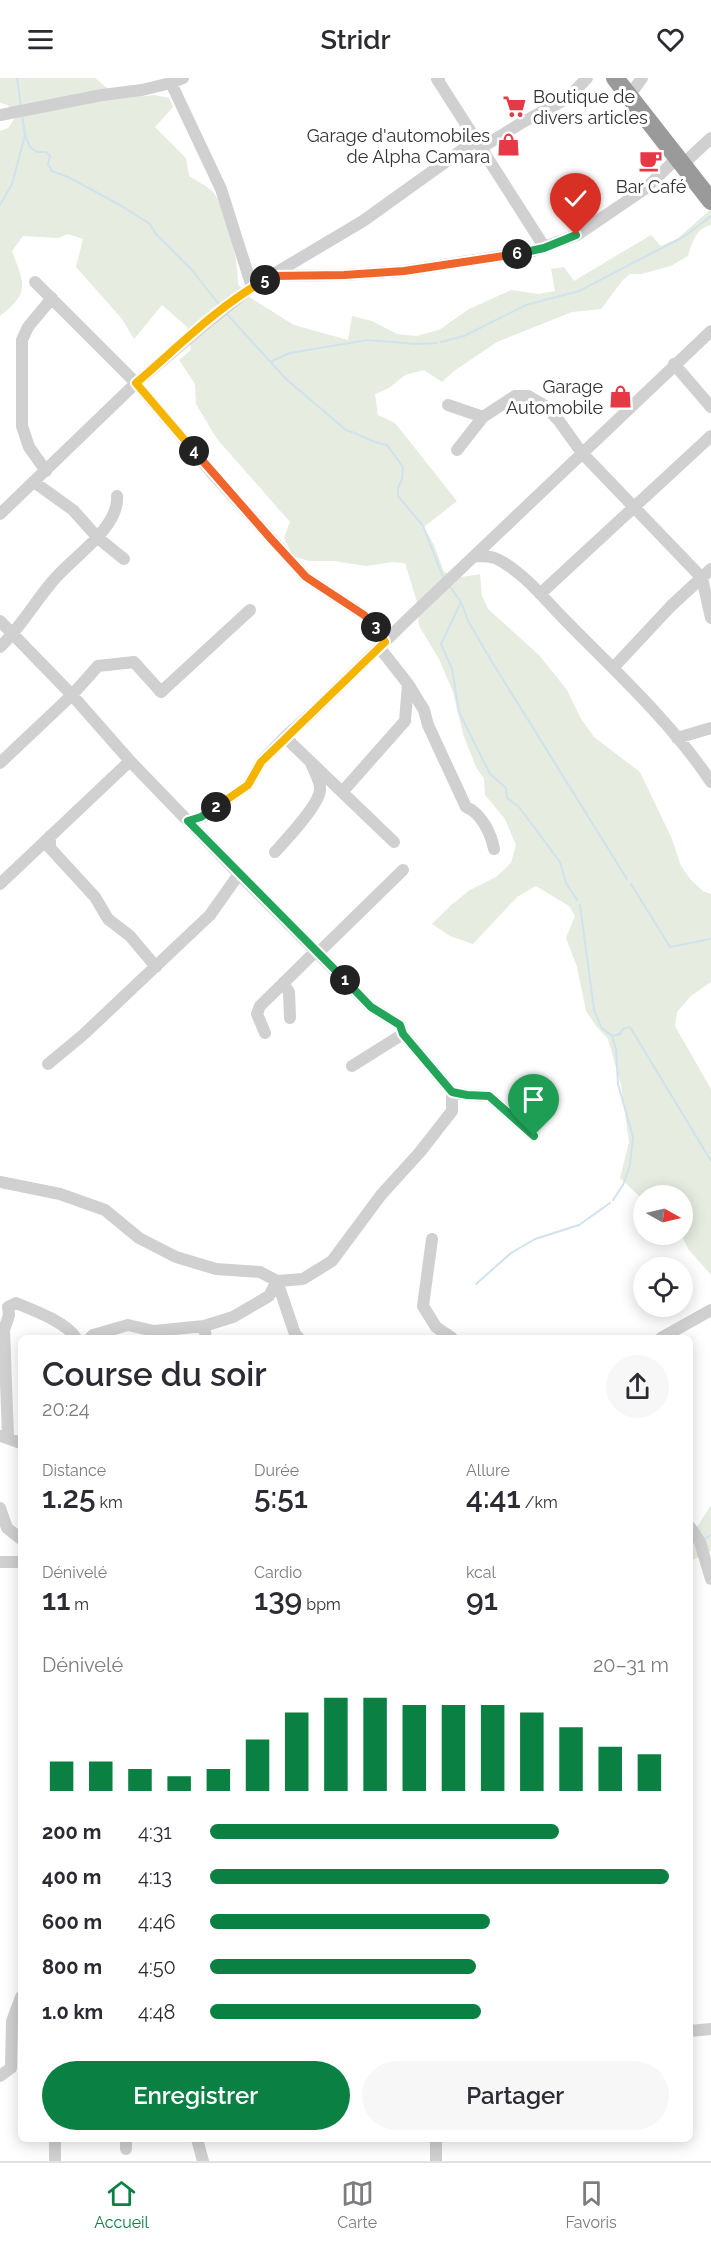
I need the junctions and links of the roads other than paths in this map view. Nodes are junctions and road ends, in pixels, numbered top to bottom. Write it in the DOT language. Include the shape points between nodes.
graph roads {
  1 [pos="439,78"];
  2 [pos="587,78"];
  3 [pos="615,78"];
  4 [pos="642,78"];
  5 [pos="177,81"];
  6 [pos="629,96"];
  7 [pos="6,114"];
  8 [pos="711,138"];
  9 [pos="478,144"];
  10 [pos="680,161"];
  11 [pos="710,200"];
  12 [pos="544,248"];
  13 [pos="272,276"];
  14 [pos="35,282"];
  15 [pos="252,287"];
  16 [pos="52,298"];
  17 [pos="711,331"];
  18 [pos="674,364"];
  19 [pos="136,383"];
  20 [pos="448,405"];
  21 [pos="711,407"];
  22 [pos="483,417"];
  23 [pos="711,436"];
  24 [pos="457,450"];
  25 [pos="582,453"];
  26 [pos="45,471"];
  27 [pos="34,482"];
  28 [pos="117,496"];
  29 [pos="634,508"];
  30 [pos="0,514"];
  31 [pos="98,538"];
  32 [pos="475,556"];
  33 [pos="124,559"];
  34 [pos="706,574"];
  35 [pos="540,594"];
  36 [pos="250,610"];
  37 [pos="711,618"];
  38 [pos="0,621"];
  39 [pos="13,635"];
  40 [pos="382,644"];
  41 [pos="0,647"];
  42 [pos="613,668"];
  43 [pos="408,684"];
  44 [pos="72,695"];
  45 [pos="711,728"];
  46 [pos="287,735"];
  47 [pos="677,738"];
  48 [pos="130,761"];
  49 [pos="311,762"];
  50 [pos="0,764"];
  51 [pos="711,782"];
  52 [pos="343,791"];
  53 [pos="188,821"];
  54 [pos="50,836"];
  55 [pos="394,843"];
  56 [pos="494,849"];
  57 [pos="275,852"];
  58 [pos="403,870"];
  59 [pos="239,874"];
  60 [pos="0,884"];
  61 [pos="317,952"];
  62 [pos="156,967"];
  63 [pos="283,984"];
  64 [pos="290,1018"];
  65 [pos="266,1034"];
  66 [pos="403,1034"];
  67 [pos="48,1064"];
  68 [pos="352,1066"];
  69 [pos="452,1092"];
  70 [pos="534,1136"];
  71 [pos="0,1182"];
  72 [pos="432,1239"];
  73 [pos="277,1281"];
  74 [pos="711,1310"];
  75 [pos="205,1332"];
  76 [pos="117,1333"];
  77 [pos="73,1334"];
  78 [pos="100,1335"];
  79 [pos="296,1335"];
  80 [pos="448,1335"];
  81 [pos="666,1335"];
  82 [pos="4,1402"];
  83 [pos="4,1436"];
  84 [pos="18,1442"];
  85 [pos="0,1508"];
  86 [pos="693,1532"];
  87 [pos="18,1537"];
  88 [pos="0,1562"];
  89 [pos="18,1562"];
  90 [pos="711,1579"];
  91 [pos="18,2005"];
  92 [pos="711,2029"];
  93 [pos="693,2031"];
  94 [pos="11,2068"];
  95 [pos="0,2076"];
  96 [pos="55,2142"];
  97 [pos="198,2142"];
  98 [pos="436,2142"];
  99 [pos="55,2161"];
  100 [pos="203,2161"];
  101 [pos="436,2161"];
  1 -- 9 [label="street"];
  2 -- 9 [label="street" via="568,98"];
  3 -- 6 [label="highway"];
  4 -- 6 [label="street"];
  5 -- 7 [label="street"];
  5 -- 15 [label="street" via="221,189"];
  6 -- 10 [label="highway"];
  8 -- 10 [label="street"];
  9 -- 12 [label="street"];
  9 -- 13 [label="street"];
  10 -- 11 [label="highway"];
  10 -- 12 [label="street" via="576,235"];
  12 -- 13 [label="street" via="404,271"];
  13 -- 15 [label="street"];
  14 -- 16 [label="street"];
  15 -- 19 [label="street"];
  16 -- 19 [label="street"];
  16 -- 26 [label="street" via="22,340 22,426 29,447"];
  17 -- 18 [label="street"];
  18 -- 21 [label="street"];
  18 -- 25 [label="street"];
  19 -- 26 [label="street"];
  19 -- 40 [label="street" via="306,577 364,615 373,623"];
  20 -- 22 [label="street"];
  22 -- 24 [label="street"];
  22 -- 25 [label="street" via="515,396 528,396 545,406"];
  23 -- 29 [label="street"];
  25 -- 29 [label="street"];
  25 -- 32 [label="street"];
  26 -- 27 [label="street"];
  27 -- 30 [label="street"];
  27 -- 31 [label="street" via="73,510"];
  28 -- 31 [label="street" via="118,505"];
  29 -- 34 [label="street"];
  29 -- 35 [label="street"];
  31 -- 33 [label="street"];
  31 -- 39 [label="street" via="52,581"];
  32 -- 35 [label="street" via="502,561"];
  32 -- 40 [label="street"];
  34 -- 37 [label="street"];
  34 -- 42 [label="street"];
  35 -- 42 [label="street"];
  36 -- 44 [label="street" via="161,692 135,662 98,666"];
  38 -- 39 [label="street"];
  39 -- 41 [label="street"];
  39 -- 44 [label="street"];
  40 -- 43 [label="street"];
  40 -- 46 [label="street"];
  42 -- 47 [label="street"];
  43 -- 52 [label="street" via="405,721"];
  43 -- 56 [label="street" via="424,710 466,807 473,810 492,836"];
  44 -- 48 [label="street"];
  44 -- 50 [label="street"];
  45 -- 47 [label="street"];
  46 -- 49 [label="street"];
  46 -- 53 [label="street" via="261,762 248,785 201,817"];
  47 -- 51 [label="street"];
  48 -- 53 [label="street"];
  48 -- 54 [label="street"];
  49 -- 52 [label="street"];
  49 -- 57 [label="street" via="320,789 318,797"];
  52 -- 55 [label="street"];
  53 -- 59 [label="street"];
  54 -- 60 [label="street"];
  54 -- 62 [label="street" via="50,848 95,897 108,919 130,936"];
  58 -- 61 [label="street"];
  59 -- 61 [label="street"];
  59 -- 62 [label="street" via="210,915"];
  61 -- 63 [label="street"];
  61 -- 66 [label="street" via="371,1007 400,1025"];
  62 -- 67 [label="street"];
  63 -- 64 [label="street" via="289,992"];
  63 -- 65 [label="street" via="260,1005 257,1014"];
  66 -- 68 [label="street"];
  66 -- 69 [label="street"];
  69 -- 70 [label="street" via="489,1096"];
  69 -- 73 [label="street" via="452,1111 332,1261 303,1279"];
  71 -- 73 [label="street" via="60,1194 105,1210 139,1238 176,1257 216,1269 260,1272"];
  72 -- 80 [label="street" via="423,1306 436,1327"];
  73 -- 75 [label="street" via="269,1296"];
  73 -- 79 [label="street"];
  74 -- 81 [label="street"];
  75 -- 76 [label="street" via="154,1331 128,1325"];
  76 -- 78 [label="street"];
  77 -- 82 [label="street" via="16,1303 8,1307 3,1330"];
  82 -- 83 [label="street"];
  83 -- 84 [label="street"];
  85 -- 87 [label="street" via="7,1528"];
  86 -- 90 [label="street"];
  88 -- 89 [label="street"];
  91 -- 94 [label="street" via="12,2021"];
  92 -- 93 [label="street"];
  94 -- 95 [label="street"];
  96 -- 99 [label="street"];
  97 -- 100 [label="street"];
  98 -- 101 [label="street"];
}
